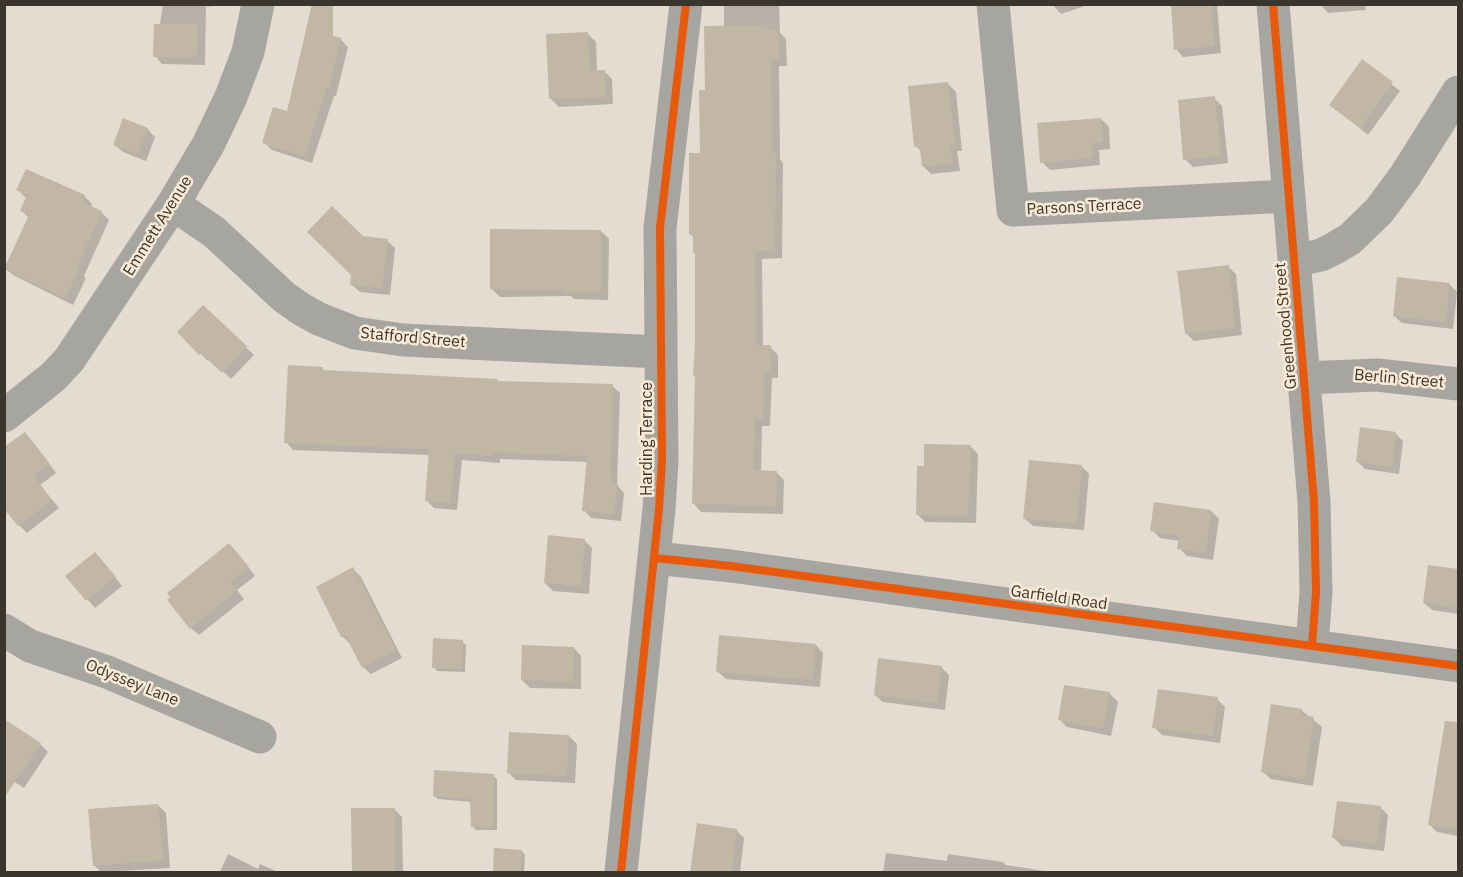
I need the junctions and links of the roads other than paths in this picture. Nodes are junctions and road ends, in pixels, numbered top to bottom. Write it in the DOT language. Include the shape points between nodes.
graph roads {
  1 [pos="258,4"];
  2 [pos="686,4"];
  3 [pos="993,4"];
  4 [pos="1273,4"];
  5 [pos="1458,92"];
  6 [pos="1289,196"];
  7 [pos="173,204"];
  8 [pos="1294,261"];
  9 [pos="660,352"];
  10 [pos="1304,378"];
  11 [pos="1458,384"];
  12 [pos="4,416"];
  13 [pos="655,558"];
  14 [pos="4,630"];
  15 [pos="1312,646"];
  16 [pos="1458,666"];
  17 [pos="260,737"];
  18 [pos="621,873"];
  1 -- 7 [label="street, Emmett Avenue" via="248,52 231,97"];
  2 -- 9 [label="street, Harding Terrace" via="660,228"];
  3 -- 6 [label="street, Parsons Terrace" via="1013,210"];
  4 -- 6 [label="street, Greenhood Street"];
  5 -- 8 [label="street" via="1379,211 1335,248"];
  6 -- 8 [label="street, Greenhood Street"];
  7 -- 9 [label="street, Stafford Street" via="214,232 284,297 319,319 355,333 403,340"];
  7 -- 12 [label="street, Emmett Avenue" via="69,360"];
  8 -- 10 [label="street, Greenhood Street"];
  9 -- 13 [label="street, Harding Terrace" via="662,461"];
  10 -- 11 [label="street, Berlin Street" via="1377,375"];
  10 -- 15 [label="street, Greenhood Street" via="1315,534 1316,610"];
  13 -- 15 [label="street, Garfield Road"];
  13 -- 18 [label="street, Harding Terrace"];
  14 -- 17 [label="street, Odyssey Lane" via="30,646 107,672"];
  15 -- 16 [label="street, Garfield Road"];
}
